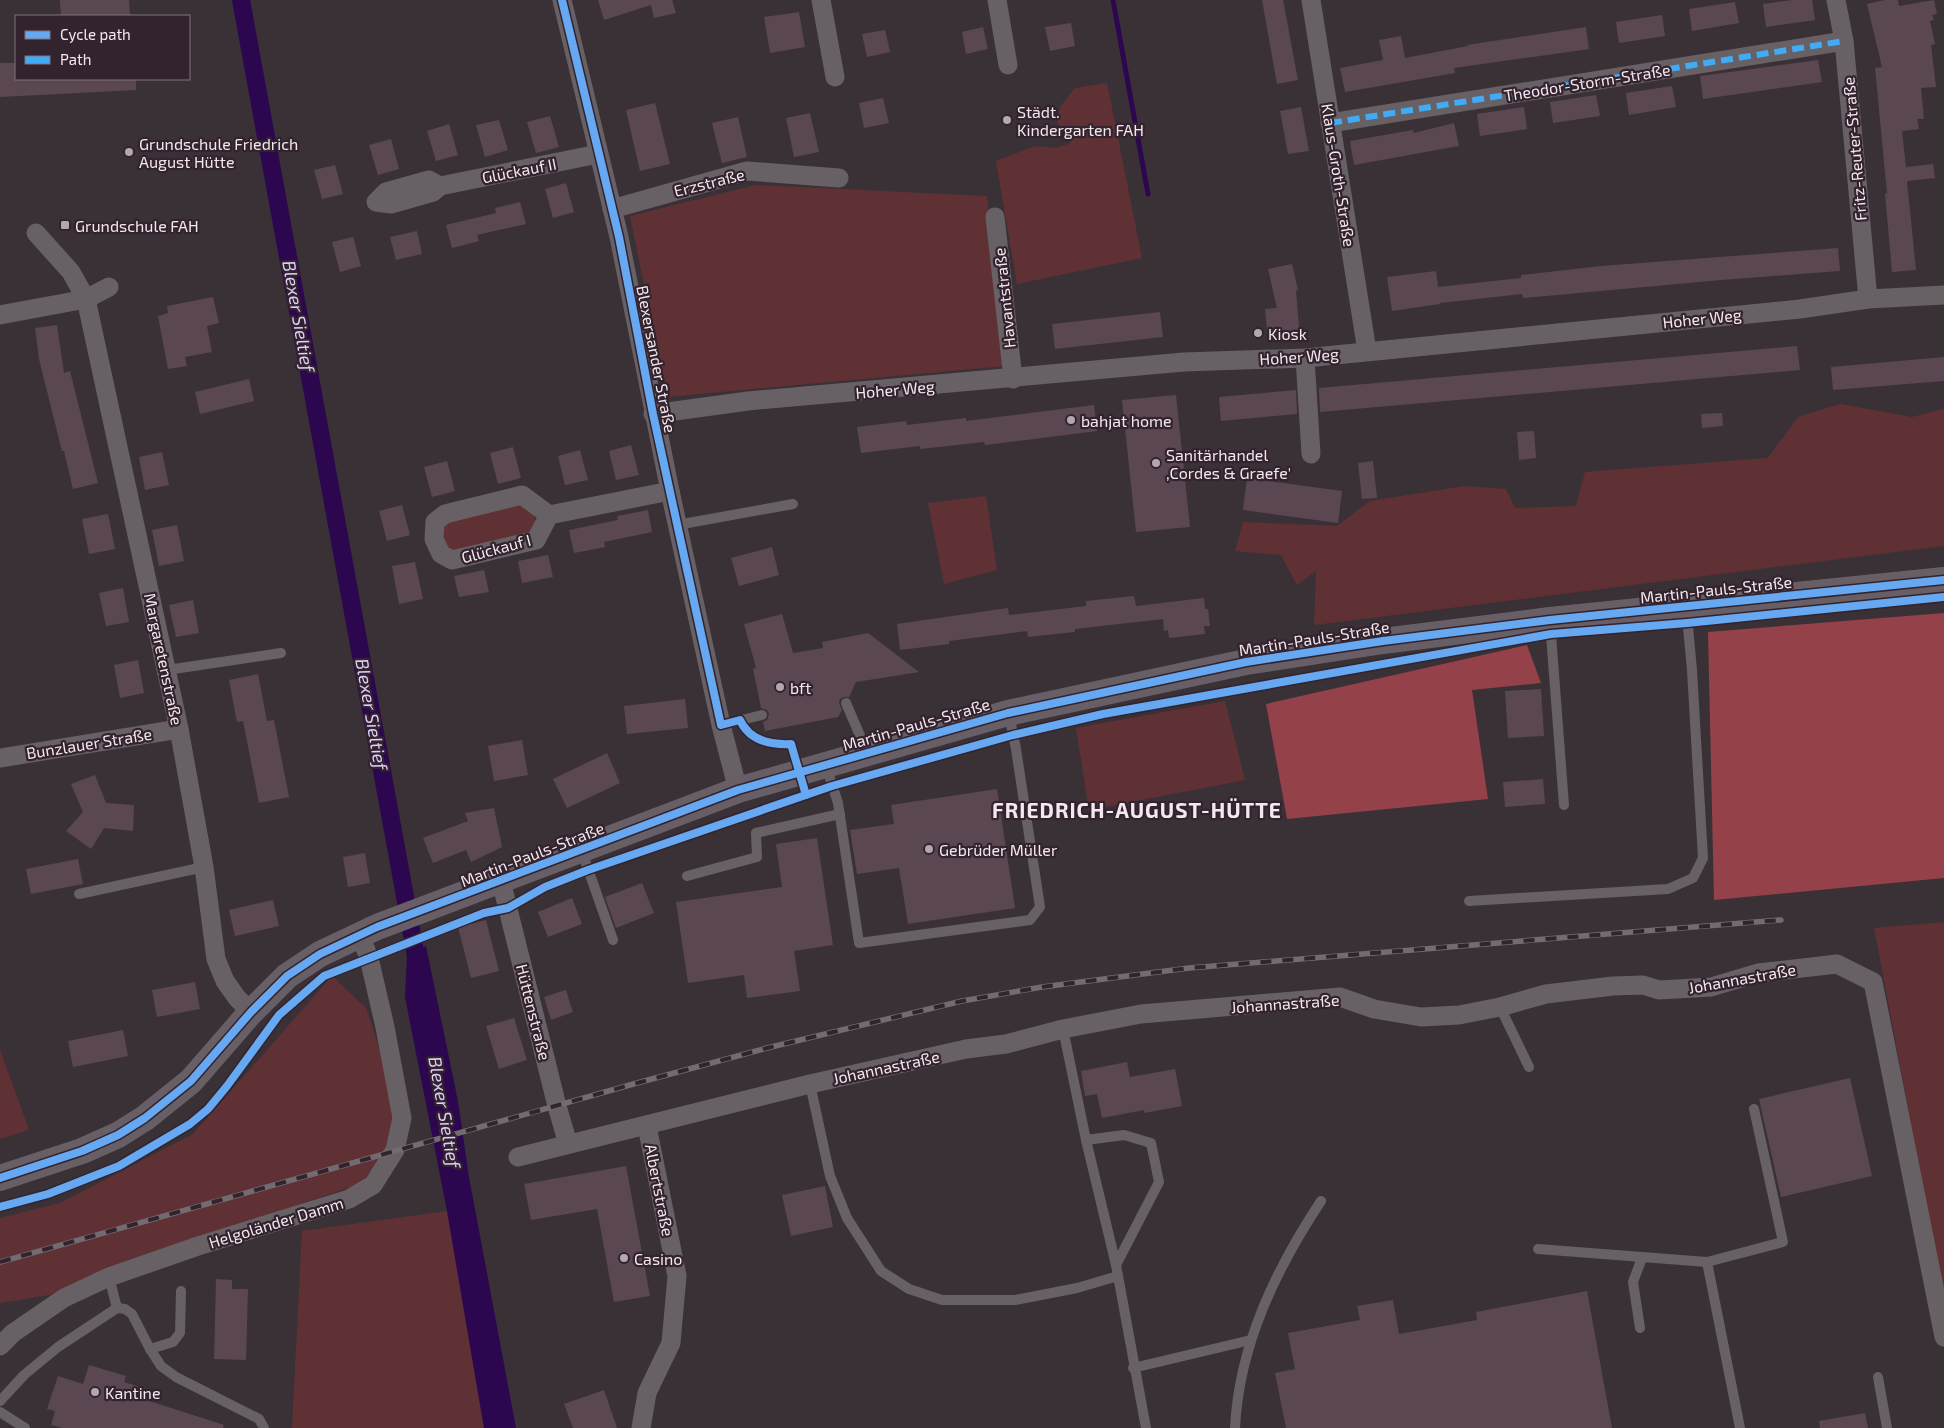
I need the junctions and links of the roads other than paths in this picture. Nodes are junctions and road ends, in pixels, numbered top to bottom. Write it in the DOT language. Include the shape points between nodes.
graph roads {
  1 [pos="562,0"];
  2 [pos="821,0"];
  3 [pos="997,0"];
  4 [pos="1311,0"];
  5 [pos="1836,0"];
  6 [pos="1844,41"];
  7 [pos="1008,65"];
  8 [pos="835,77"];
  9 [pos="1330,123"];
  10 [pos="598,154"];
  11 [pos="839,178"];
  12 [pos="440,186"];
  13 [pos="612,209"];
  14 [pos="995,217"];
  15 [pos="36,233"];
  16 [pos="109,287"];
  17 [pos="1944,295"];
  18 [pos="86,299"];
  19 [pos="1868,299"];
  20 [pos="0,315"];
  21 [pos="1367,351"];
  22 [pos="1305,358"];
  23 [pos="1013,379"];
  24 [pos="653,414"];
  25 [pos="1311,454"];
  26 [pos="670,491"];
  27 [pos="793,504"];
  28 [pos="549,515"];
  29 [pos="677,525"];
  30 [pos="1944,580"];
  31 [pos="1686,606"];
  32 [pos="1550,620"];
  33 [pos="281,652"];
  34 [pos="167,670"];
  35 [pos="846,703"];
  36 [pos="1008,713"];
  37 [pos="762,715"];
  38 [pos="721,725"];
  39 [pos="179,729"];
  40 [pos="867,752"];
  41 [pos="0,758"];
  42 [pos="825,764"];
  43 [pos="738,790"];
  44 [pos="1564,805"];
  45 [pos="840,814"];
  46 [pos="581,849"];
  47 [pos="204,867"];
  48 [pos="687,876"];
  49 [pos="502,881"];
  50 [pos="78,894"];
  51 [pos="1469,901"];
  52 [pos="369,931"];
  53 [pos="614,940"];
  54 [pos="1500,1007"];
  55 [pos="251,1012"];
  56 [pos="1063,1029"];
  57 [pos="1529,1067"];
  58 [pos="810,1084"];
  59 [pos="1754,1109"];
  60 [pos="647,1126"];
  61 [pos="1086,1140"];
  62 [pos="568,1144"];
  63 [pos="518,1157"];
  64 [pos="0,1178"];
  65 [pos="1321,1201"];
  66 [pos="1538,1249"];
  67 [pos="1642,1258"];
  68 [pos="1707,1262"];
  69 [pos="1117,1270"];
  70 [pos="109,1277"];
  71 [pos="181,1291"];
  72 [pos="117,1308"];
  73 [pos="1640,1328"];
  74 [pos="1944,1337"];
  75 [pos="1251,1340"];
  76 [pos="0,1346"];
  77 [pos="150,1349"];
  78 [pos="1134,1368"];
  79 [pos="1878,1377"];
  80 [pos="0,1401"];
  81 [pos="0,1412"];
  82 [pos="25,1428"];
  83 [pos="264,1428"];
  84 [pos="641,1428"];
  85 [pos="1146,1428"];
  86 [pos="1235,1428"];
  87 [pos="1740,1428"];
  88 [pos="1887,1428"];
  1 -- 10 [label="street, Blexersander Straße"];
  2 -- 8 [label="street"];
  3 -- 7 [label="street"];
  4 -- 9 [label="street, Klaus-Groth-Straße"];
  5 -- 6 [label="street, Fritz-Reuter-Straße"];
  6 -- 9 [label="street, Theodor-Storm-Straße"];
  6 -- 19 [label="street, Fritz-Reuter-Straße"];
  9 -- 21 [label="street, Klaus-Groth-Straße"];
  10 -- 12 [label="street, Glückauf II"];
  10 -- 13 [label="street, Blexersander Straße"];
  11 -- 13 [label="street, Erzstraße" via="747,171"];
  13 -- 24 [label="street, Blexersander Straße"];
  14 -- 23 [label="street, Havantstraße"];
  15 -- 18 [label="street, Margaretenstraße" via="71,272"];
  16 -- 18 [label="street"];
  17 -- 19 [label="street, Hoher Weg"];
  18 -- 20 [label="street"];
  18 -- 34 [label="street, Margaretenstraße"];
  19 -- 21 [label="street, Hoher Weg" via="1800,309"];
  21 -- 22 [label="street, Hoher Weg"];
  22 -- 23 [label="street, Hoher Weg" via="1184,362"];
  22 -- 25 [label="street"];
  23 -- 24 [label="street, Hoher Weg" via="748,402"];
  24 -- 26 [label="street, Blexersander Straße"];
  26 -- 28 [label="street"];
  26 -- 29 [label="street, Blexersander Straße"];
  27 -- 29 [label="lane"];
  28 -- 28 [label="street, Glückauf I" via="522,495 445,514 435,522 434,539 441,554 452,560 536,540"];
  29 -- 38 [label="street, Blexersander Straße"];
  30 -- 31 [label="street, Martin-Pauls-Straße"];
  31 -- 32 [label="street, Martin-Pauls-Straße"];
  31 -- 51 [label="lane" via="1703,858 1693,878 1668,889"];
  32 -- 36 [label="street, Martin-Pauls-Straße" via="1246,662"];
  32 -- 44 [label="lane"];
  33 -- 34 [label="lane"];
  34 -- 39 [label="street, Margaretenstraße"];
  35 -- 40 [label="lane"];
  36 -- 40 [label="street, Martin-Pauls-Straße"];
  36 -- 45 [label="lane" via="1040,907 1030,920 859,943"];
  37 -- 38 [label="lane"];
  38 -- 43 [label="street, Blexersander Straße"];
  39 -- 41 [label="street, Bunzlauer Straße"];
  39 -- 47 [label="street, Margaretenstraße"];
  40 -- 42 [label="street, Martin-Pauls-Straße"];
  42 -- 43 [label="street, Martin-Pauls-Straße"];
  42 -- 45 [label="lane"];
  43 -- 46 [label="street, Martin-Pauls-Straße"];
  45 -- 48 [label="lane" via="756,833 757,857"];
  46 -- 49 [label="street, Martin-Pauls-Straße"];
  46 -- 53 [label="lane"];
  47 -- 50 [label="lane"];
  47 -- 55 [label="street, Margaretenstraße" via="216,959 225,981"];
  49 -- 52 [label="street, Martin-Pauls-Straße"];
  49 -- 62 [label="street, Hüttenstraße"];
  52 -- 55 [label="street, Martin-Pauls-Straße" via="320,954 287,976"];
  52 -- 70 [label="street, Helgoländer Damm" via="369,958 402,1118 395,1150 373,1185 350,1199"];
  54 -- 56 [label="street, Johannastraße" via="1459,1015 1420,1017 1374,1009 1340,997 1141,1014"];
  54 -- 57 [label="lane"];
  54 -- 74 [label="street, Johannastraße" via="1546,994 1613,986 1643,985 1659,990 1711,986 1758,972 1837,964 1873,982"];
  55 -- 64 [label="street, Martin-Pauls-Straße" via="191,1081 145,1118 118,1135 82,1151"];
  56 -- 58 [label="street, Johannastraße" via="1006,1044 966,1049"];
  56 -- 61 [label="lane"];
  58 -- 60 [label="street, Johannastraße"];
  58 -- 69 [label="lane" via="830,1176 847,1218 881,1271 909,1289 942,1300 1015,1300 1077,1288"];
  59 -- 68 [label="lane" via="1783,1242"];
  60 -- 62 [label="street, Johannastraße"];
  60 -- 84 [label="street, Albertstraße" via="677,1276 670,1342 647,1393"];
  61 -- 69 [label="lane"];
  61 -- 69 [label="lane" via="1124,1135 1150,1143 1159,1182"];
  62 -- 63 [label="street, Johannastraße"];
  65 -- 75 [label="lane" via="1285,1260 1260,1311"];
  66 -- 67 [label="lane"];
  67 -- 68 [label="lane"];
  67 -- 73 [label="lane" via="1633,1282"];
  68 -- 87 [label="lane"];
  69 -- 78 [label="lane"];
  70 -- 72 [label="lane"];
  70 -- 76 [label="street, Helgoländer Damm" via="64,1298"];
  71 -- 77 [label="lane" via="180,1333 173,1342"];
  72 -- 77 [label="lane" via="132,1314"];
  72 -- 80 [label="lane" via="58,1347 24,1375"];
  75 -- 78 [label="lane"];
  75 -- 86 [label="lane" via="1236,1404"];
  77 -- 83 [label="lane" via="161,1366 176,1377 259,1419"];
  78 -- 85 [label="lane"];
  79 -- 88 [label="lane"];
  81 -- 82 [label="lane"];
}
